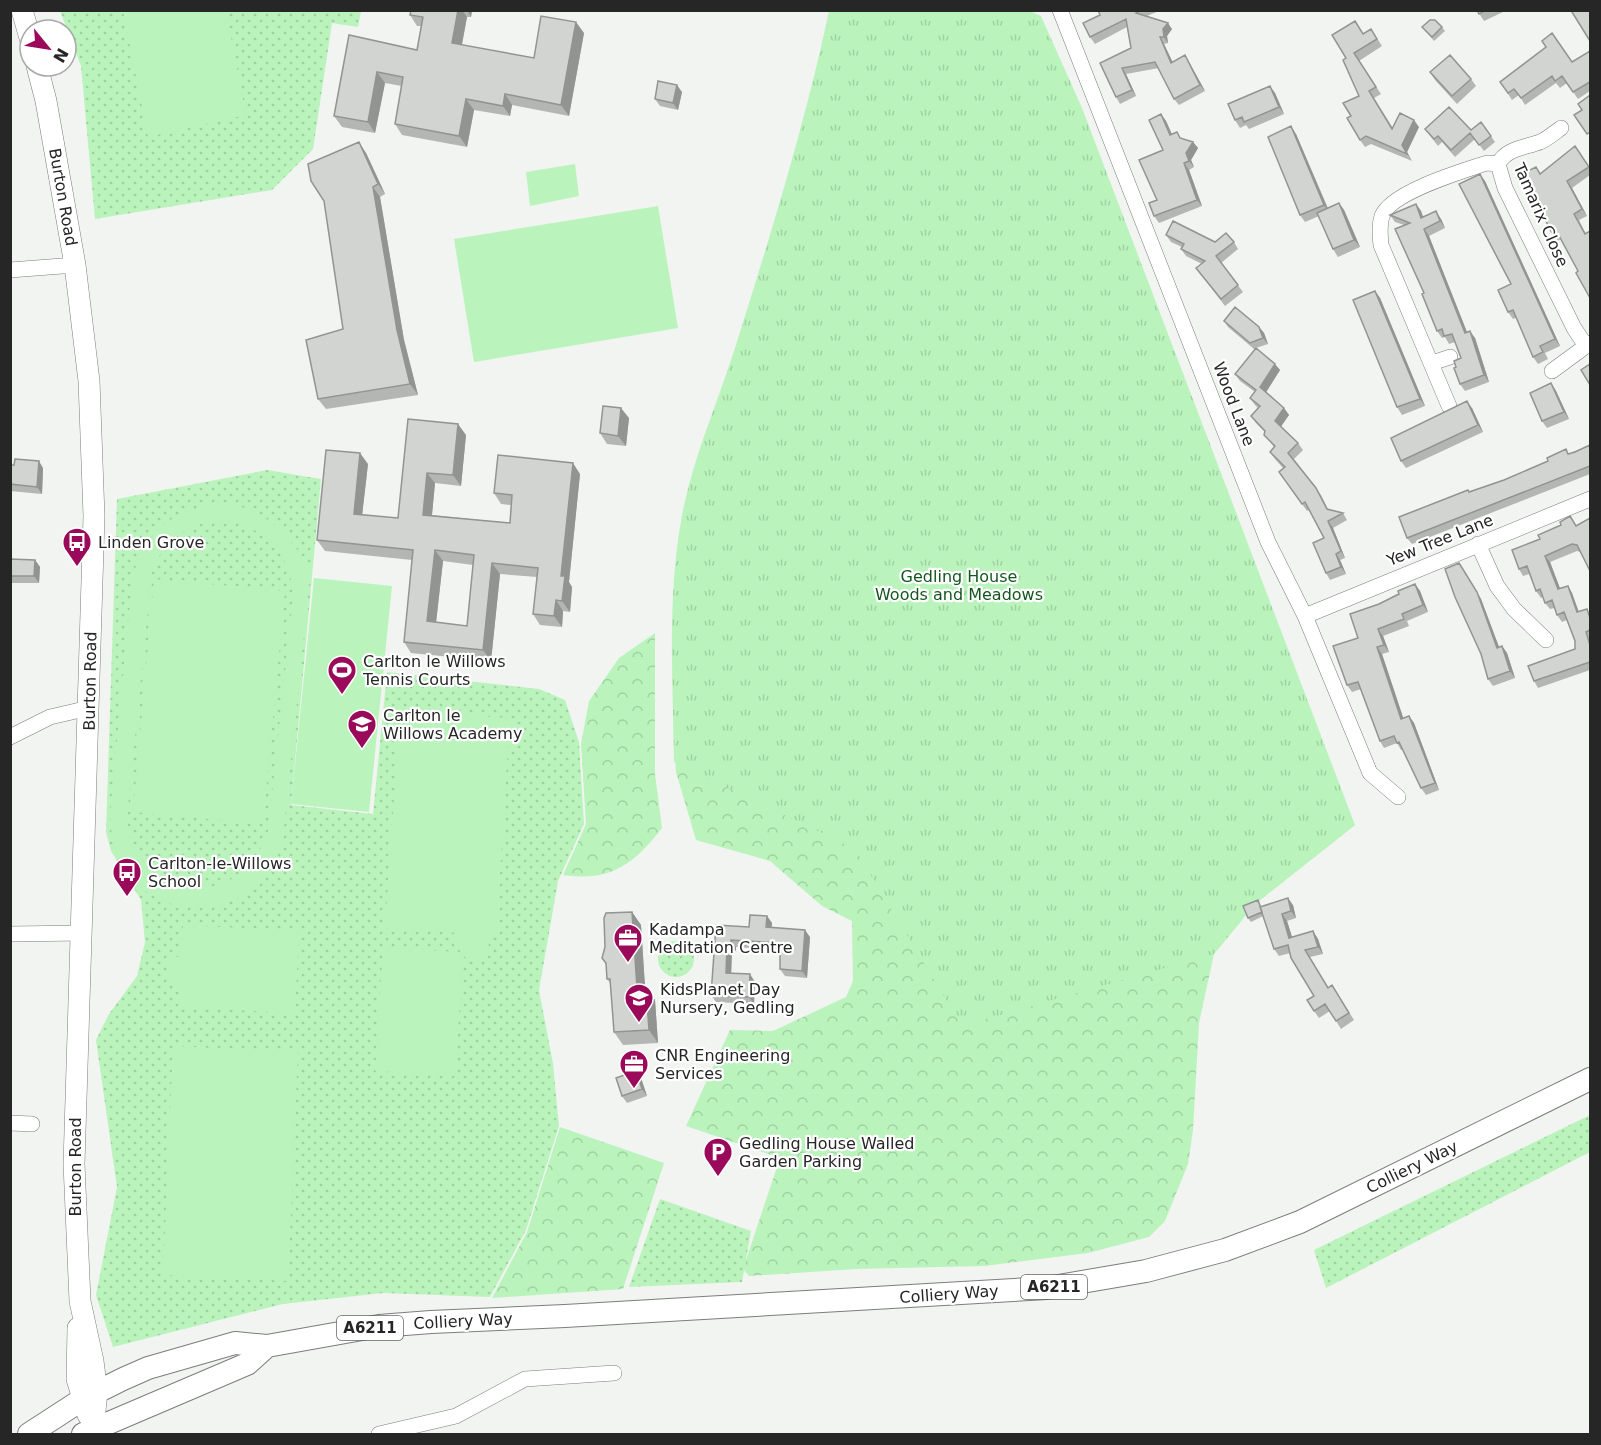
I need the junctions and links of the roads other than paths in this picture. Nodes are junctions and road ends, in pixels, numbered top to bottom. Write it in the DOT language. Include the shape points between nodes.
graph roads {
  1 [pos="1060,10"];
  2 [pos="40,78"];
  3 [pos="1561,128"];
  4 [pos="1498,164"];
  5 [pos="75,265"];
  6 [pos="10,270"];
  7 [pos="1588,344"];
  8 [pos="1450,357"];
  9 [pos="1432,363"];
  10 [pos="1552,371"];
  11 [pos="1449,406"];
  12 [pos="1590,499"];
  13 [pos="1478,544"];
  14 [pos="1305,616"];
  15 [pos="1546,640"];
  16 [pos="89,708"];
  17 [pos="10,737"];
  18 [pos="1398,797"];
  19 [pos="82,933"];
  20 [pos="10,934"];
  21 [pos="1590,1079"];
  22 [pos="10,1123"];
  23 [pos="32,1124"];
  24 [pos="267,1346"];
  25 [pos="614,1373"];
  26 [pos="90,1396"];
  27 [pos="90,1433"];
  28 [pos="29,1434"];
  29 [pos="379,1434"];
  1 -- 14 [label="street, Wood Lane" via="1268,542"];
  2 -- 5 [label="street, Burton Road"];
  3 -- 4 [label="street, Tamarix Close" via="1541,142 1516,148"];
  4 -- 7 [label="street, Tamarix Close" via="1510,198 1575,328"];
  4 -- 9 [label="street" via="1487,163 1416,190 1382,215 1381,245"];
  5 -- 6 [label="street"];
  5 -- 16 [label="street, Burton Road" via="88,381 94,516"];
  7 -- 10 [label="street, Tamarix Close"];
  8 -- 9 [label="street"];
  9 -- 11 [label="street"];
  12 -- 13 [label="street, Yew Tree Lane"];
  13 -- 14 [label="street, Yew Tree Lane"];
  13 -- 15 [label="street" via="1497,586"];
  14 -- 18 [label="street, Wood Lane" via="1370,773"];
  16 -- 17 [label="street" via="50,717"];
  16 -- 19 [label="street, Burton Road"];
  19 -- 20 [label="street"];
  19 -- 26 [label="street, Burton Road" via="74,1147 80,1301 77,1379"];
  21 -- 24 [label="main road, Colliery Way / A6211" via="1300,1222 1225,1250 1146,1271 1047,1288 379,1326"];
  22 -- 23 [label="street"];
  24 -- 26 [label="main road, Colliery Way / A6211" via="235,1343 148,1368"];
  24 -- 27 [label="main road, Colliery Way / A6211" via="247,1364"];
  25 -- 29 [label="street" via="525,1379 456,1416"];
  26 -- 27 [label="street, Burton Road"];
  26 -- 28 [label="main road, Colliery Way / A6211"];
}
